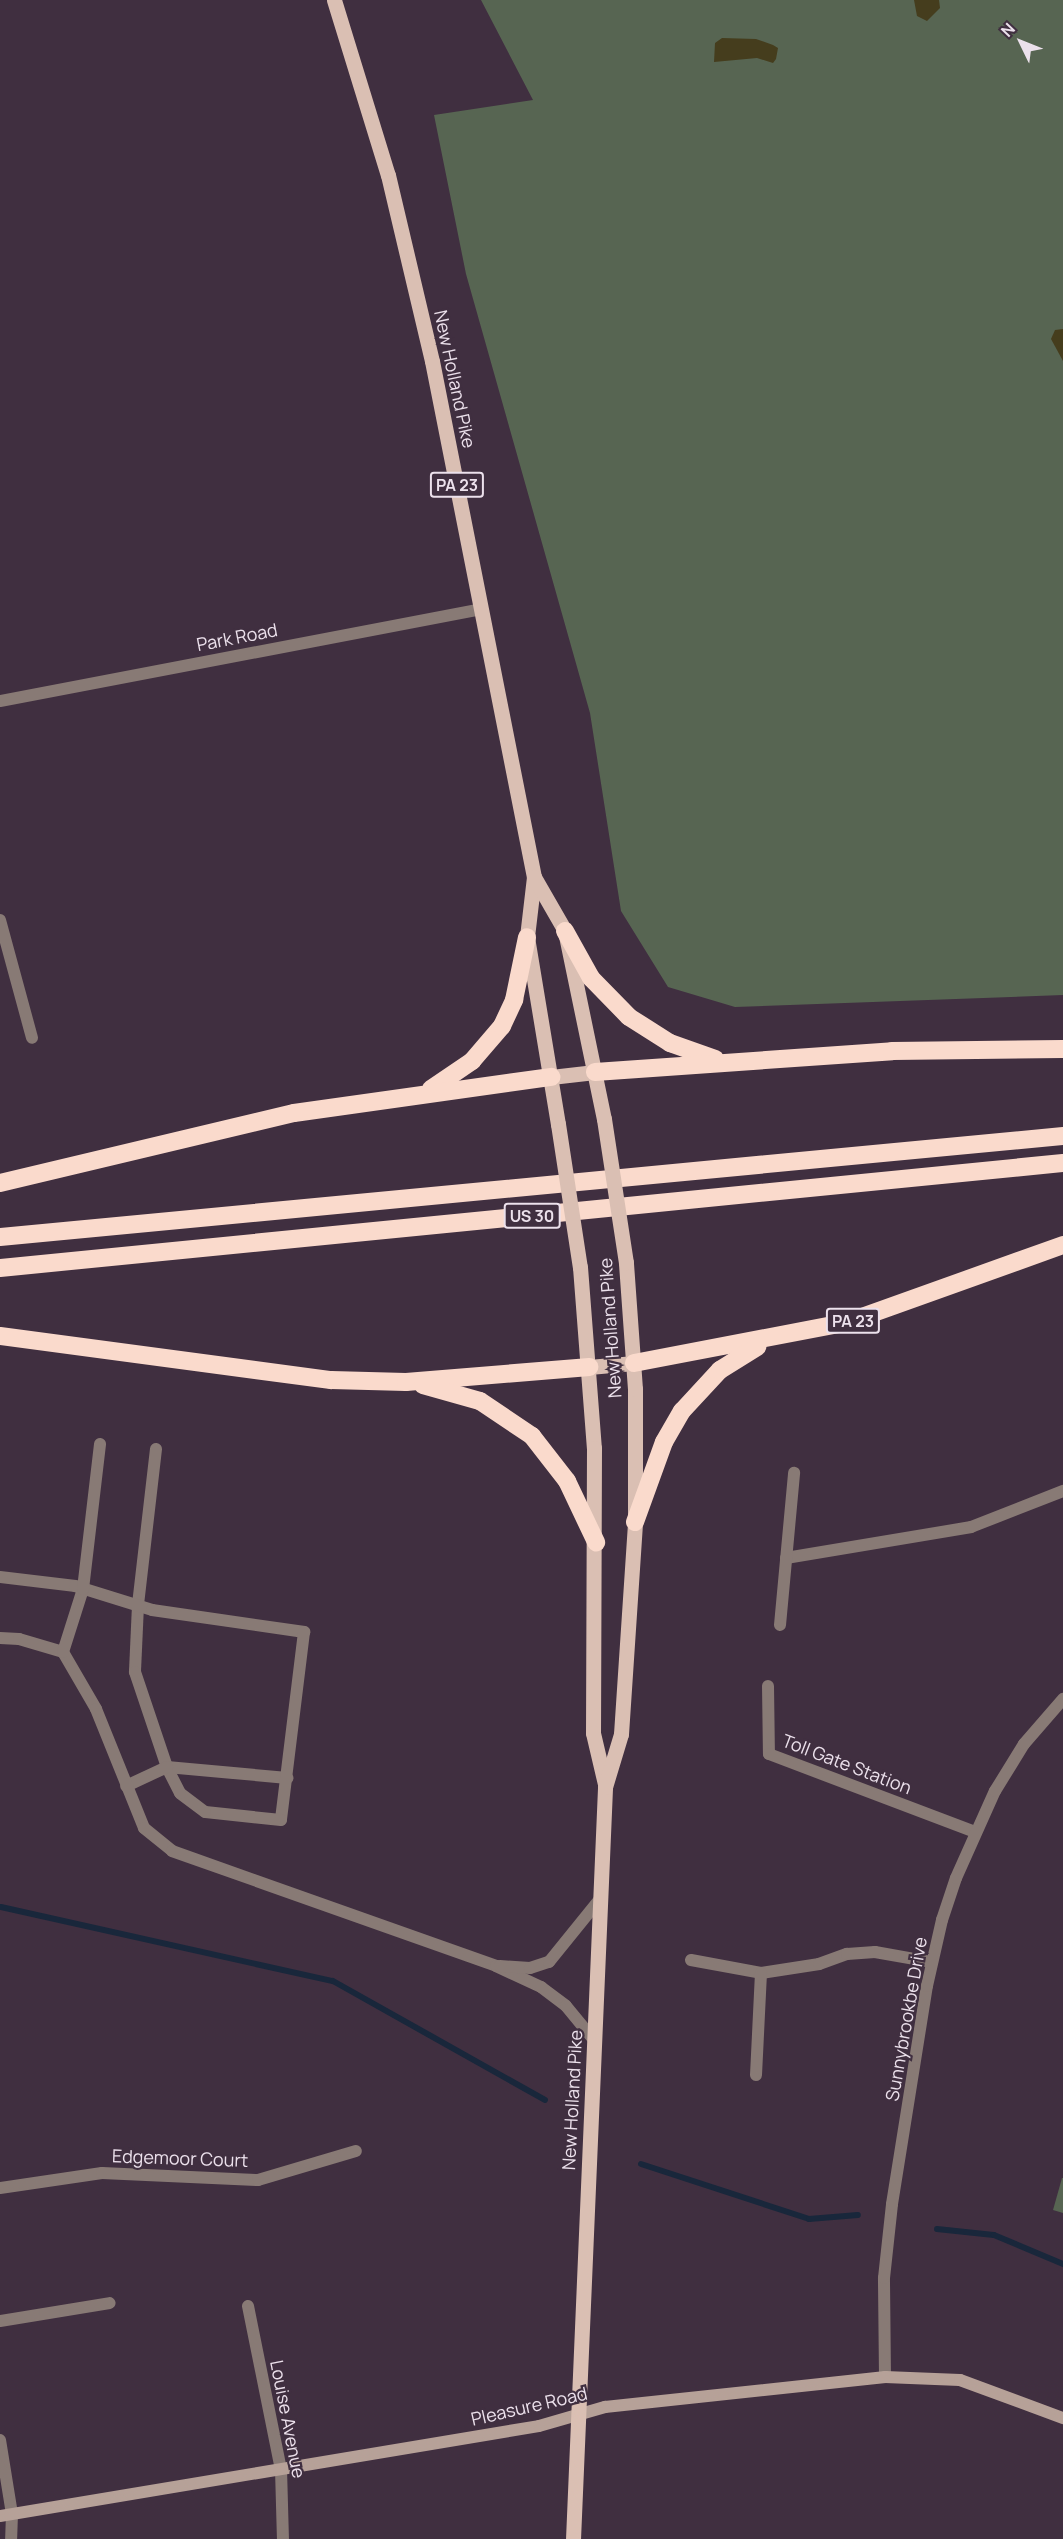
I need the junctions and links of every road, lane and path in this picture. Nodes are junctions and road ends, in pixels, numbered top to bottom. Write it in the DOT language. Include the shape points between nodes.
graph roads {
  1 [pos="334,0"];
  2 [pos="481,609"];
  3 [pos="0,701"];
  4 [pos="534,877"];
  5 [pos="0,920"];
  6 [pos="565,930"];
  7 [pos="527,937"];
  8 [pos="32,1038"];
  9 [pos="1063,1049"];
  10 [pos="723,1062"];
  11 [pos="595,1072"];
  12 [pos="550,1077"];
  13 [pos="421,1095"];
  14 [pos="1063,1136"];
  15 [pos="1063,1163"];
  16 [pos="0,1183"];
  17 [pos="0,1238"];
  18 [pos="1063,1245"];
  19 [pos="0,1268"];
  20 [pos="0,1336"];
  21 [pos="767,1340"];
  22 [pos="634,1363"];
  23 [pos="589,1367"];
  24 [pos="406,1382"];
  25 [pos="100,1444"];
  26 [pos="156,1449"];
  27 [pos="794,1473"];
  28 [pos="1063,1491"];
  29 [pos="635,1522"];
  30 [pos="596,1542"];
  31 [pos="786,1558"];
  32 [pos="0,1577"];
  33 [pos="83,1589"];
  34 [pos="138,1605"];
  35 [pos="780,1625"];
  36 [pos="0,1638"];
  37 [pos="63,1652"];
  38 [pos="768,1686"];
  39 [pos="1063,1699"];
  40 [pos="167,1767"];
  41 [pos="287,1778"];
  42 [pos="126,1786"];
  43 [pos="605,1787"];
  44 [pos="975,1832"];
  45 [pos="600,1899"];
  46 [pos="690,1960"];
  47 [pos="933,1962"];
  48 [pos="496,1966"];
  49 [pos="761,1973"];
  50 [pos="594,2040"];
  51 [pos="756,2075"];
  52 [pos="356,2151"];
  53 [pos="0,2188"];
  54 [pos="110,2303"];
  55 [pos="248,2306"];
  56 [pos="0,2321"];
  57 [pos="885,2377"];
  58 [pos="578,2415"];
  59 [pos="1063,2418"];
  60 [pos="0,2440"];
  61 [pos="280,2469"];
  62 [pos="6,2515"];
  63 [pos="11,2539"];
  64 [pos="283,2539"];
  65 [pos="573,2539"];
  1 -- 2 [label="main road, New Holland Pike / PA 23" via="407,248"];
  2 -- 3 [label="street, Park Road"];
  2 -- 4 [label="main road, New Holland Pike / PA 23"];
  4 -- 6 [label="main road, New Holland Pike / PA 23"];
  4 -- 7 [label="main road, New Holland Pike / PA 23"];
  5 -- 8 [label="street"];
  6 -- 10 [label="highway, PA 23" via="591,978 629,1017 670,1043"];
  6 -- 11 [label="main road, New Holland Pike"];
  7 -- 12 [label="main road, New Holland Pike / PA 23"];
  7 -- 13 [label="highway" via="514,1000 498,1032 459,1072"];
  9 -- 10 [label="highway, PA 23" via="892,1051"];
  10 -- 11 [label="highway"];
  11 -- 12 [label="main road"];
  11 -- 22 [label="main road, New Holland Pike, bridge" via="626,1262"];
  12 -- 13 [label="highway"];
  12 -- 23 [label="main road, New Holland Pike / PA 23, bridge" via="580,1267"];
  13 -- 16 [label="highway" via="294,1113"];
  14 -- 17 [label="highway, US 30"];
  15 -- 19 [label="highway, US 30"];
  18 -- 21 [label="highway, PA 23" via="888,1310"];
  20 -- 24 [label="highway" via="297,1377"];
  21 -- 22 [label="highway, PA 23"];
  21 -- 29 [label="highway" via="720,1370 682,1411 664,1442"];
  22 -- 23 [label="main road, PA 23"];
  22 -- 29 [label="main road, New Holland Pike"];
  23 -- 24 [label="highway"];
  23 -- 30 [label="main road, New Holland Pike"];
  24 -- 30 [label="highway" via="460,1394 517,1423 556,1464"];
  25 -- 33 [label="street"];
  26 -- 34 [label="street"];
  27 -- 31 [label="street"];
  28 -- 31 [label="street" via="971,1527"];
  29 -- 43 [label="main road, New Holland Pike" via="621,1734"];
  30 -- 43 [label="main road, New Holland Pike" via="593,1733"];
  31 -- 35 [label="street"];
  32 -- 33 [label="street"];
  33 -- 34 [label="street"];
  33 -- 37 [label="street"];
  34 -- 40 [label="street" via="135,1672"];
  34 -- 41 [label="street" via="304,1632"];
  36 -- 37 [label="street" via="19,1638"];
  37 -- 42 [label="street" via="96,1709"];
  38 -- 44 [label="street, Toll Gate Station" via="769,1755"];
  39 -- 44 [label="street, Sunnybrookbe Drive" via="1024,1744"];
  40 -- 41 [label="street"];
  40 -- 41 [label="street" via="180,1793 205,1812 281,1820"];
  40 -- 42 [label="street"];
  42 -- 48 [label="street" via="144,1828 172,1851"];
  43 -- 45 [label="main road, New Holland Pike"];
  44 -- 47 [label="street, Sunnybrookbe Drive" via="956,1878"];
  45 -- 48 [label="street" via="549,1962 530,1968"];
  45 -- 50 [label="main road, New Holland Pike"];
  46 -- 49 [label="street"];
  47 -- 49 [label="street" via="874,1952"];
  47 -- 57 [label="street, Sunnybrookbe Drive" via="892,2204 884,2278"];
  48 -- 50 [label="street" via="549,1993 566,2006"];
  49 -- 51 [label="street"];
  50 -- 58 [label="main road, New Holland Pike"];
  52 -- 53 [label="street, Edgemoor Court" via="258,2180 102,2173"];
  54 -- 56 [label="street"];
  55 -- 61 [label="street, Louise Avenue"];
  57 -- 58 [label="street, Pleasure Road" via="605,2407"];
  57 -- 59 [label="street, Pleasure Road" via="960,2380"];
  58 -- 61 [label="street, Pleasure Road" via="539,2426"];
  58 -- 65 [label="main road, New Holland Pike"];
  60 -- 62 [label="street"];
  61 -- 62 [label="street, Pleasure Road"];
  61 -- 64 [label="street, Louise Avenue"];
  62 -- 63 [label="street"];
}
